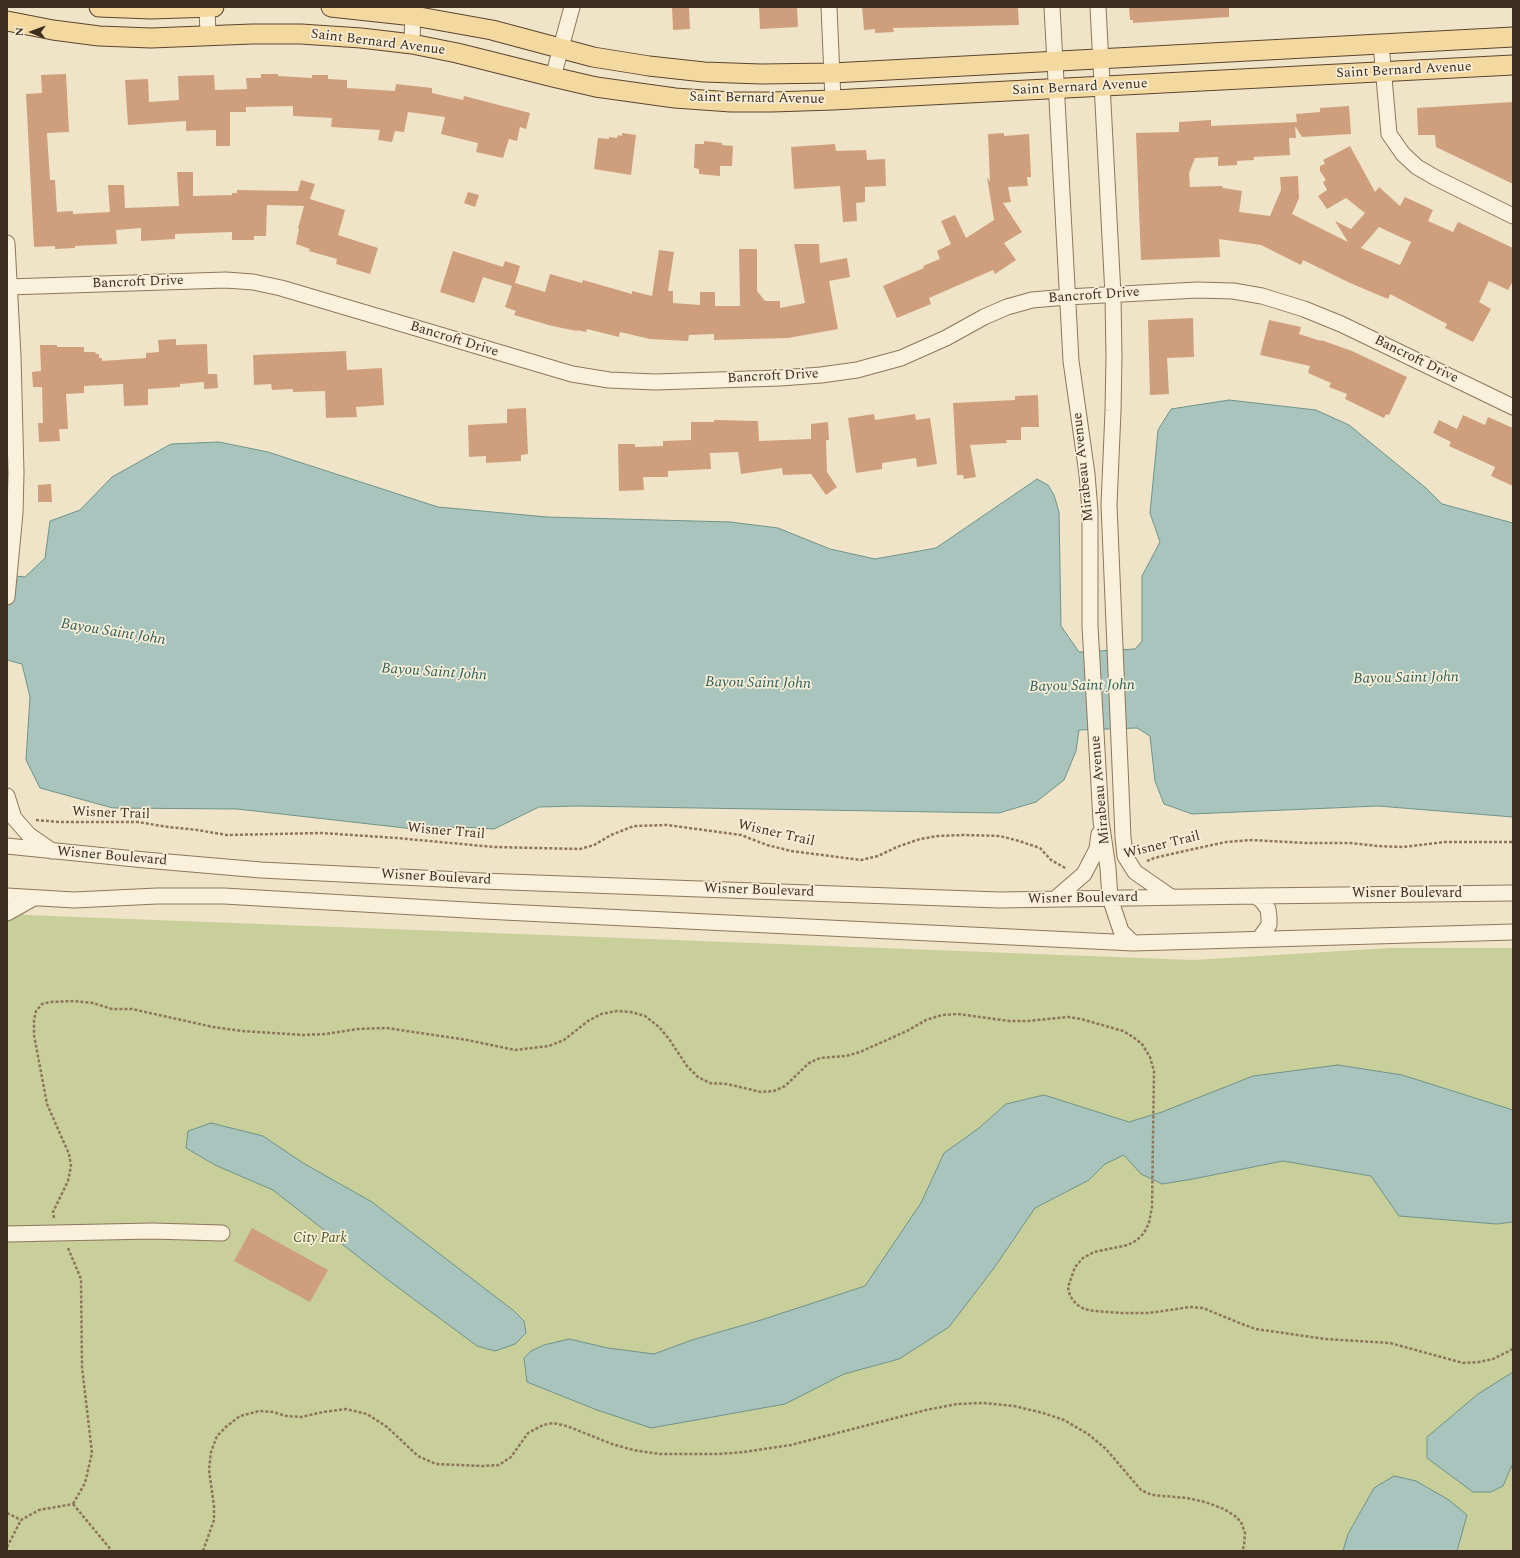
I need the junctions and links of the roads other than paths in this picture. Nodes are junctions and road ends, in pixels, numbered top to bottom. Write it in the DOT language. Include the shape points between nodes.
graph roads {
  1 [pos="99,7"];
  2 [pos="207,7"];
  3 [pos="214,7"];
  4 [pos="331,7"];
  5 [pos="572,7"];
  6 [pos="829,7"];
  7 [pos="1052,7"];
  8 [pos="1098,7"];
  9 [pos="413,11"];
  10 [pos="7,20"];
  11 [pos="208,35"];
  12 [pos="1513,37"];
  13 [pos="412,44"];
  14 [pos="1381,44"];
  15 [pos="561,49"];
  16 [pos="1100,58"];
  17 [pos="1055,61"];
  18 [pos="1513,65"];
  19 [pos="1383,72"];
  20 [pos="832,73"];
  21 [pos="553,77"];
  22 [pos="1102,86"];
  23 [pos="1056,89"];
  24 [pos="833,100"];
  25 [pos="1513,216"];
  26 [pos="7,243"];
  27 [pos="8,287"];
  28 [pos="1113,295"];
  29 [pos="1067,297"];
  30 [pos="1513,407"];
  31 [pos="7,597"];
  32 [pos="7,796"];
  33 [pos="1101,821"];
  34 [pos="7,846"];
  35 [pos="52,852"];
  36 [pos="1513,893"];
  37 [pos="7,896"];
  38 [pos="1255,896"];
  39 [pos="1171,897"];
  40 [pos="35,898"];
  41 [pos="1110,898"];
  42 [pos="1055,899"];
  43 [pos="7,913"];
  44 [pos="1513,932"];
  45 [pos="1259,939"];
  46 [pos="1133,944"];
  47 [pos="222,1233"];
  48 [pos="7,1234"];
  1 -- 2 [label="main road"];
  2 -- 3 [label="main road"];
  2 -- 11 [label="street"];
  4 -- 9 [label="main road, Saint Bernard Avenue"];
  5 -- 15 [label="street"];
  6 -- 20 [label="street"];
  7 -- 17 [label="street, Mirabeau Avenue"];
  8 -- 16 [label="street, Mirabeau Avenue"];
  9 -- 13 [label="street"];
  9 -- 15 [label="main road, Saint Bernard Avenue"];
  10 -- 11 [label="main road, Saint Bernard Avenue" via="99,36 151,38"];
  11 -- 13 [label="main road, Saint Bernard Avenue" via="301,34"];
  12 -- 14 [label="main road, Saint Bernard Avenue"];
  13 -- 21 [label="main road, Saint Bernard Avenue" via="464,54"];
  14 -- 16 [label="main road, Saint Bernard Avenue"];
  14 -- 19 [label="street"];
  15 -- 20 [label="main road, Saint Bernard Avenue" via="593,57 704,72"];
  15 -- 21 [label="street"];
  16 -- 17 [label="main road, Saint Bernard Avenue"];
  16 -- 22 [label="street, Mirabeau Avenue"];
  17 -- 20 [label="main road, Saint Bernard Avenue"];
  17 -- 23 [label="street, Mirabeau Avenue"];
  18 -- 19 [label="main road, Saint Bernard Avenue"];
  19 -- 22 [label="main road, Saint Bernard Avenue"];
  19 -- 25 [label="street" via="1389,134 1404,154 1417,167 1436,178"];
  20 -- 24 [label="street"];
  21 -- 24 [label="main road, Saint Bernard Avenue" via="596,87 682,98 731,102"];
  22 -- 23 [label="main road, Saint Bernard Avenue"];
  22 -- 28 [label="street, Mirabeau Avenue"];
  23 -- 24 [label="main road, Saint Bernard Avenue"];
  23 -- 29 [label="street, Mirabeau Avenue"];
  26 -- 27 [label="street"];
  27 -- 29 [label="street, Bancroft Drive" via="226,280 253,282 572,374 609,380 655,382 780,378 857,370 901,358 1007,307 1032,300"];
  27 -- 31 [label="street" via="13,356 16,473"];
  28 -- 29 [label="street, Bancroft Drive"];
  28 -- 30 [label="street, Bancroft Drive" via="1197,290 1233,291 1262,296 1340,324"];
  28 -- 39 [label="street, Mirabeau Avenue" via="1114,411 1109,505 1122,837 1125,856 1134,872"];
  29 -- 33 [label="street, Mirabeau Avenue" via="1071,361 1090,511 1090,626"];
  32 -- 35 [label="street" via="14,818 29,835"];
  33 -- 41 [label="street, Mirabeau Avenue"];
  33 -- 42 [label="street" via="1097,849 1086,870"];
  34 -- 35 [label="street, Wisner Boulevard"];
  35 -- 42 [label="street, Wisner Boulevard" via="261,870 482,881 999,900"];
  36 -- 38 [label="street, Wisner Boulevard"];
  37 -- 40 [label="street"];
  38 -- 39 [label="street, Wisner Boulevard"];
  38 -- 45 [label="street" via="1268,909 1269,917 1269,925"];
  39 -- 41 [label="street, Wisner Boulevard"];
  40 -- 43 [label="street"];
  40 -- 46 [label="street" via="74,900 224,896"];
  41 -- 42 [label="street, Wisner Boulevard"];
  41 -- 46 [label="street, Mirabeau Avenue" via="1121,931"];
  44 -- 45 [label="street"];
  45 -- 46 [label="street"];
  47 -- 48 [label="street" via="152,1231"];
}
